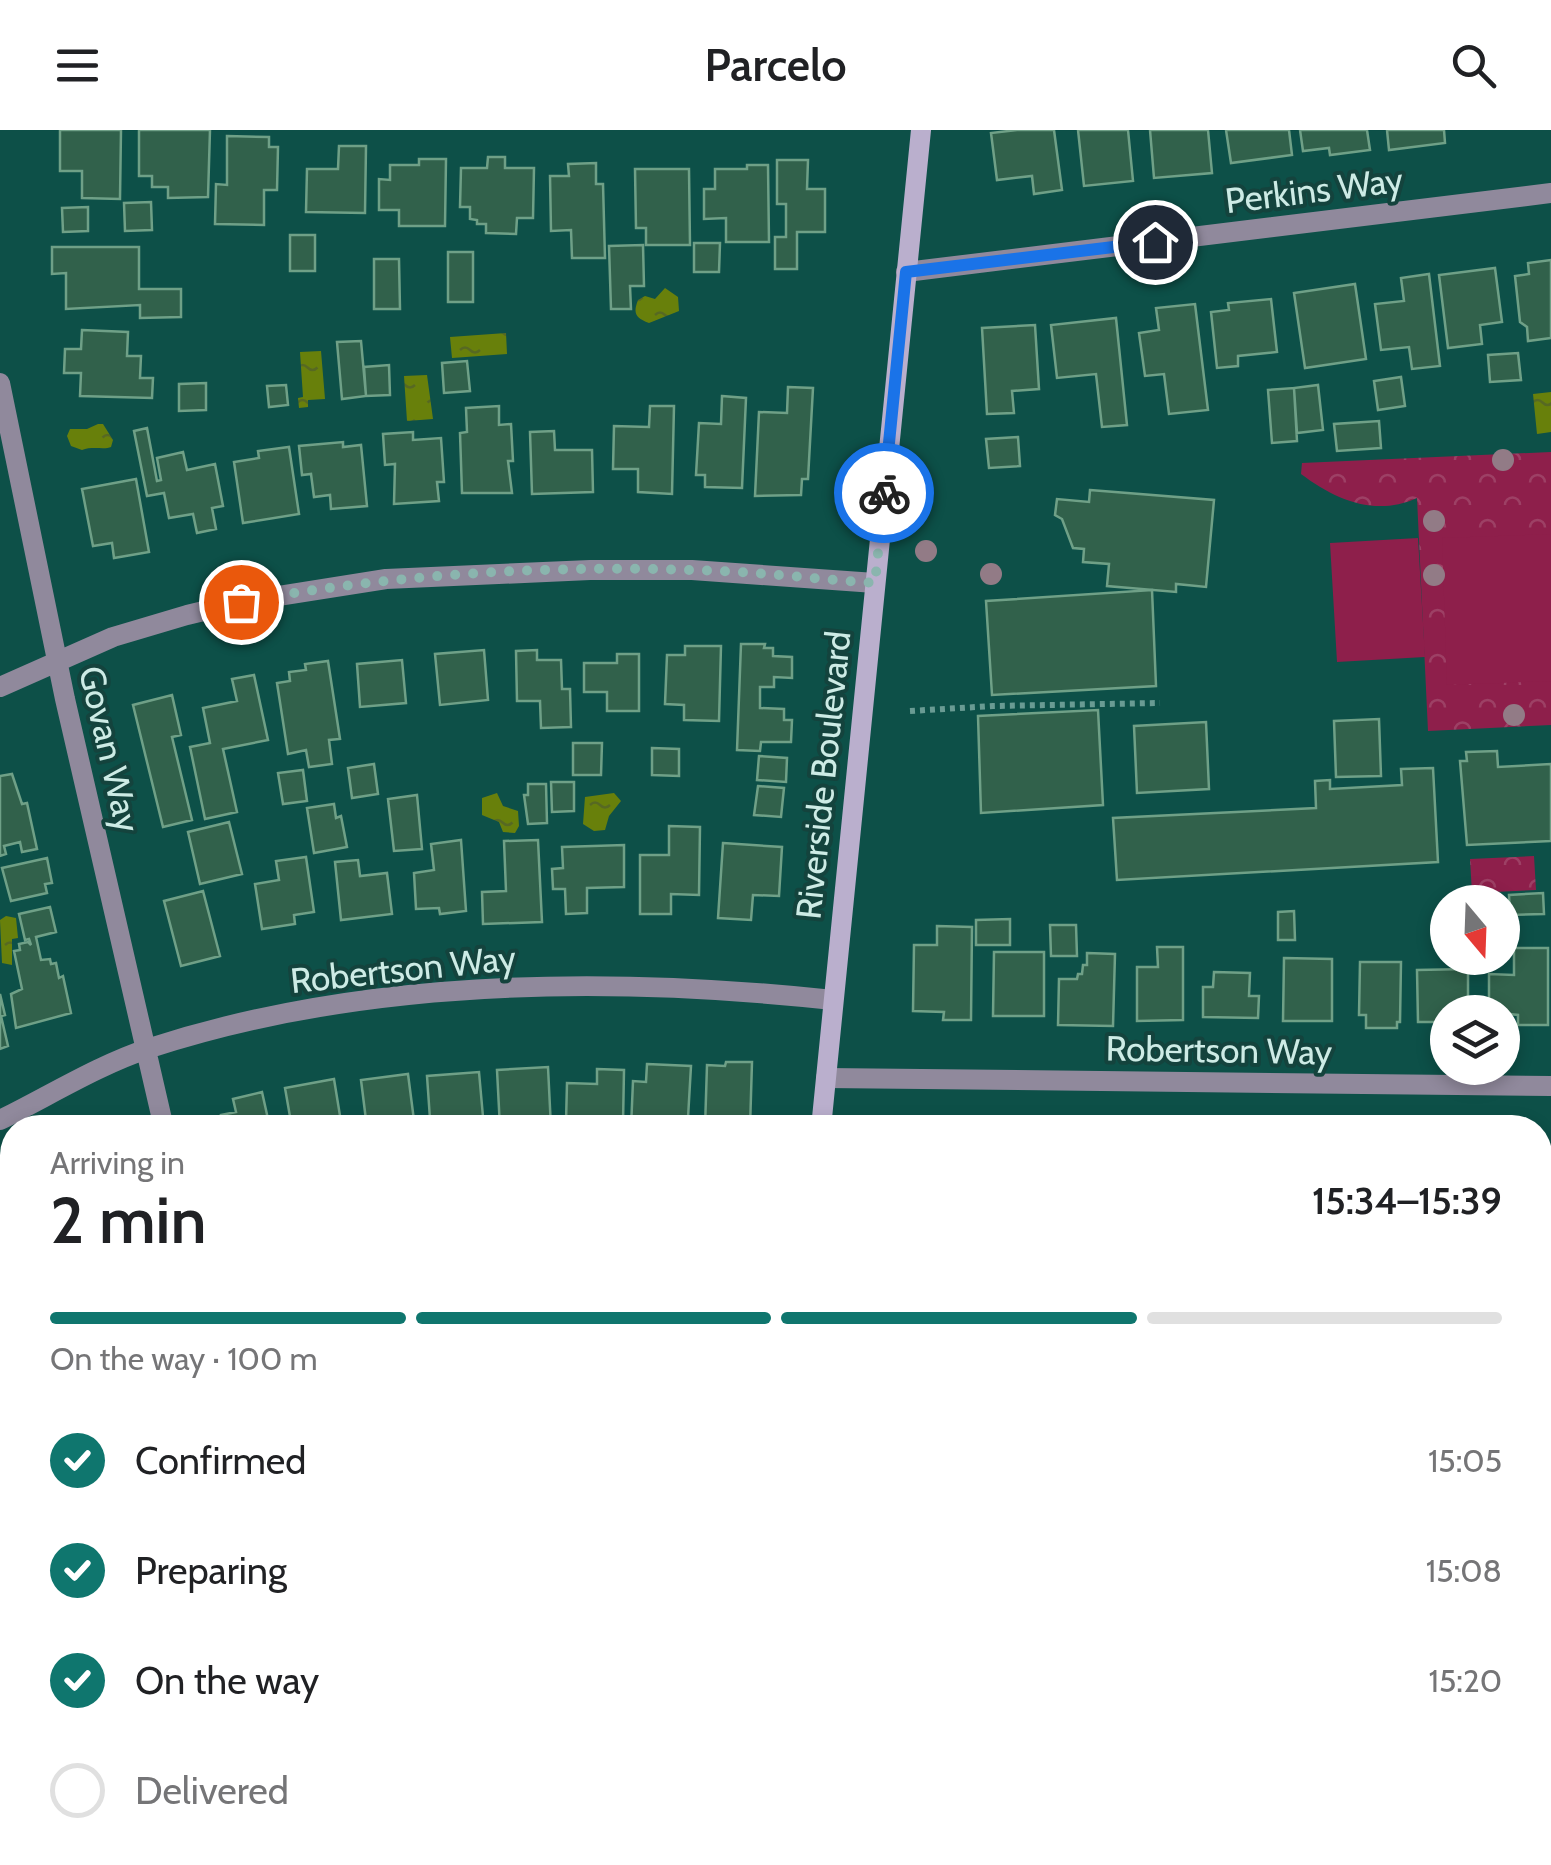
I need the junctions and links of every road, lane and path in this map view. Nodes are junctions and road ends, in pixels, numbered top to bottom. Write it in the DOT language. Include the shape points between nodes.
graph roads {
  1 [pos="921,130"];
  2 [pos="1551,193"];
  3 [pos="906,272"];
  4 [pos="0,383"];
  5 [pos="875,583"];
  6 [pos="57,660"];
  7 [pos="0,687"];
  8 [pos="1160,703"];
  9 [pos="910,711"];
  10 [pos="832,1000"];
  11 [pos="147,1049"];
  12 [pos="826,1078"];
  13 [pos="1551,1086"];
  14 [pos="10,1115"];
  15 [pos="161,1115"];
  16 [pos="822,1115"];
  1 -- 3 [label="main road, Riverside Boulevard"];
  2 -- 3 [label="street, Perkins Way"];
  3 -- 5 [label="main road, Riverside Boulevard"];
  4 -- 6 [label="street, Govan Way"];
  5 -- 6 [label="street" via="692,570 386,579 241,602"];
  5 -- 10 [label="main road, Riverside Boulevard"];
  6 -- 7 [label="street"];
  6 -- 11 [label="street, Govan Way"];
  8 -- 9 [label="path"];
  10 -- 11 [label="street, Robertson Way" via="710,989 510,989 354,1001"];
  10 -- 12 [label="main road, Riverside Boulevard"];
  11 -- 14 [label="street, Robertson Way"];
  11 -- 15 [label="street, Govan Way"];
  12 -- 13 [label="street, Robertson Way"];
  12 -- 16 [label="main road, Riverside Boulevard"];
}
